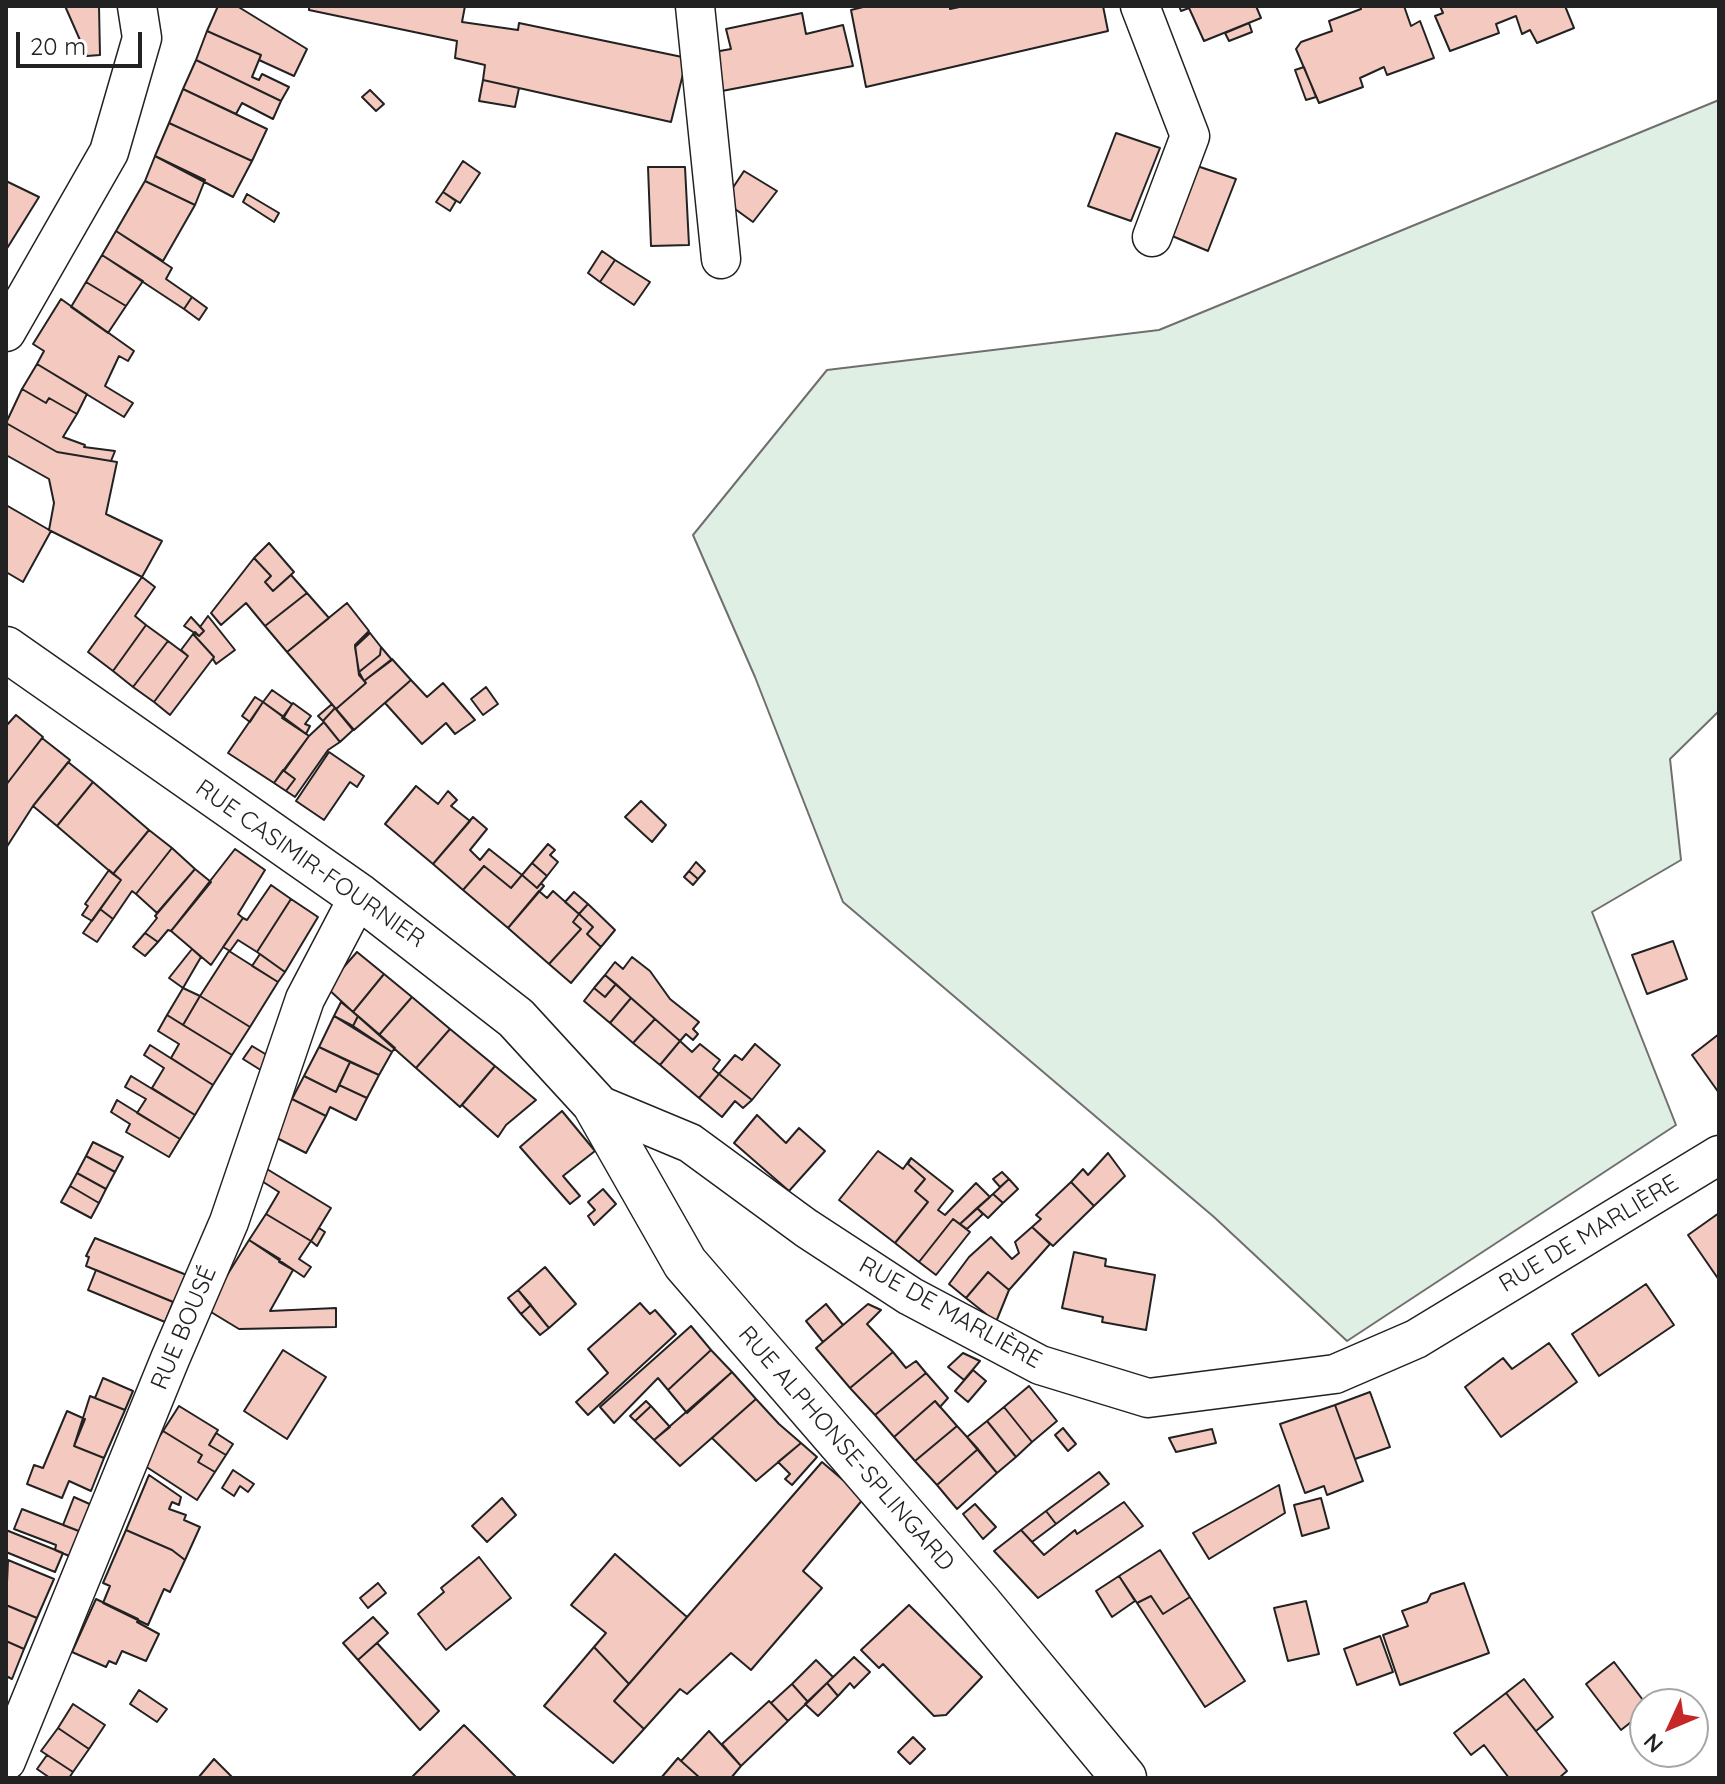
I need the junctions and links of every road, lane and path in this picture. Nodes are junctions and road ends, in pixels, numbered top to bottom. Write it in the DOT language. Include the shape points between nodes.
graph roads {
  1 [pos="137,6"];
  2 [pos="695,6"];
  3 [pos="1140,6"];
  4 [pos="1152,237"];
  5 [pos="721,259"];
  6 [pos="6,332"];
  7 [pos="6,649"];
  8 [pos="359,896"];
  9 [pos="594,1103"];
  10 [pos="1719,1155"];
  11 [pos="6,1761"];
  12 [pos="1124,1778"];
  1 -- 6 [label="street" via="142,38 109,152"];
  2 -- 5 [label="street"];
  3 -- 4 [label="street" via="1190,136"];
  7 -- 8 [label="street, RUE CASIMIR-FOURNIER"];
  8 -- 9 [label="street, RUE CASIMIR-FOURNIER" via="516,1018"];
  8 -- 11 [label="street, RUE BOUSÉ" via="305,999 229,1222"];
  9 -- 10 [label="street, RUE DE MARLIÈRE" via="690,1143 806,1228 975,1331 1040,1365 1148,1398 1335,1374 1416,1339"];
  9 -- 12 [label="street, RUE ALPHONSE-SPLINGARD" via="685,1263"];
}
